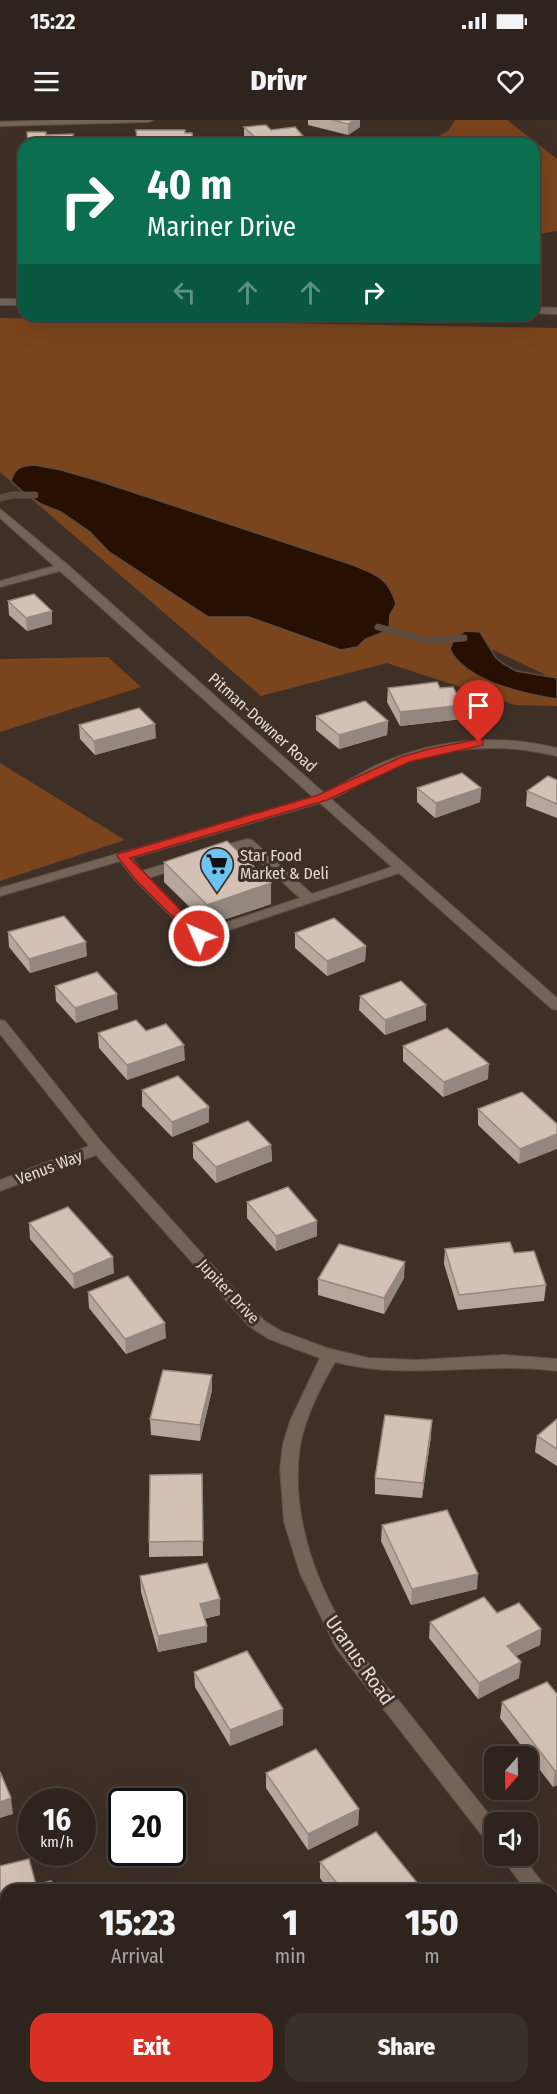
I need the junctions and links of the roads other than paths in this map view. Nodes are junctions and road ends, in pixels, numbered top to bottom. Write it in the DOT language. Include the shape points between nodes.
graph roads {
  1 [pos="149,120"];
  2 [pos="0,124"];
  3 [pos="0,302"];
  4 [pos="18,302"];
  5 [pos="540,310"];
  6 [pos="557,311"];
  7 [pos="0,512"];
  8 [pos="64,567"];
  9 [pos="0,584"];
  10 [pos="557,752"];
  11 [pos="322,797"];
  12 [pos="123,856"];
  13 [pos="402,868"];
  14 [pos="139,876"];
  15 [pos="0,892"];
  16 [pos="310,899"];
  17 [pos="557,1006"];
  18 [pos="0,1024"];
  19 [pos="99,1148"];
  20 [pos="0,1186"];
  21 [pos="330,1356"];
  22 [pos="557,1365"];
  23 [pos="484,1823"];
  24 [pos="518,1866"];
  25 [pos="533,1884"];
  1 -- 2 [label="street"];
  3 -- 4 [label="street"];
  5 -- 6 [label="street"];
  7 -- 8 [label="street, Pitman-Downer Road"];
  8 -- 9 [label="street"];
  8 -- 11 [label="street, Pitman-Downer Road"];
  10 -- 11 [label="street" via="505,742 453,747 384,768"];
  11 -- 12 [label="street"];
  11 -- 13 [label="street, Pitman-Downer Road"];
  12 -- 14 [label="street"];
  12 -- 15 [label="street"];
  13 -- 16 [label="street"];
  13 -- 17 [label="street, Pitman-Downer Road"];
  14 -- 16 [label="street" via="247,843"];
  14 -- 16 [label="street" via="199,936"];
  18 -- 19 [label="street, Jupiter Drive"];
  19 -- 20 [label="street, Venus Way"];
  19 -- 21 [label="street, Jupiter Drive" via="245,1312 267,1331"];
  21 -- 22 [label="street, Jupiter Drive" via="392,1366 499,1360"];
  21 -- 23 [label="street, Uranus Road" via="311,1391 292,1444 288,1470 302,1557 326,1615 344,1643"];
  24 -- 25 [label="street"];
}
